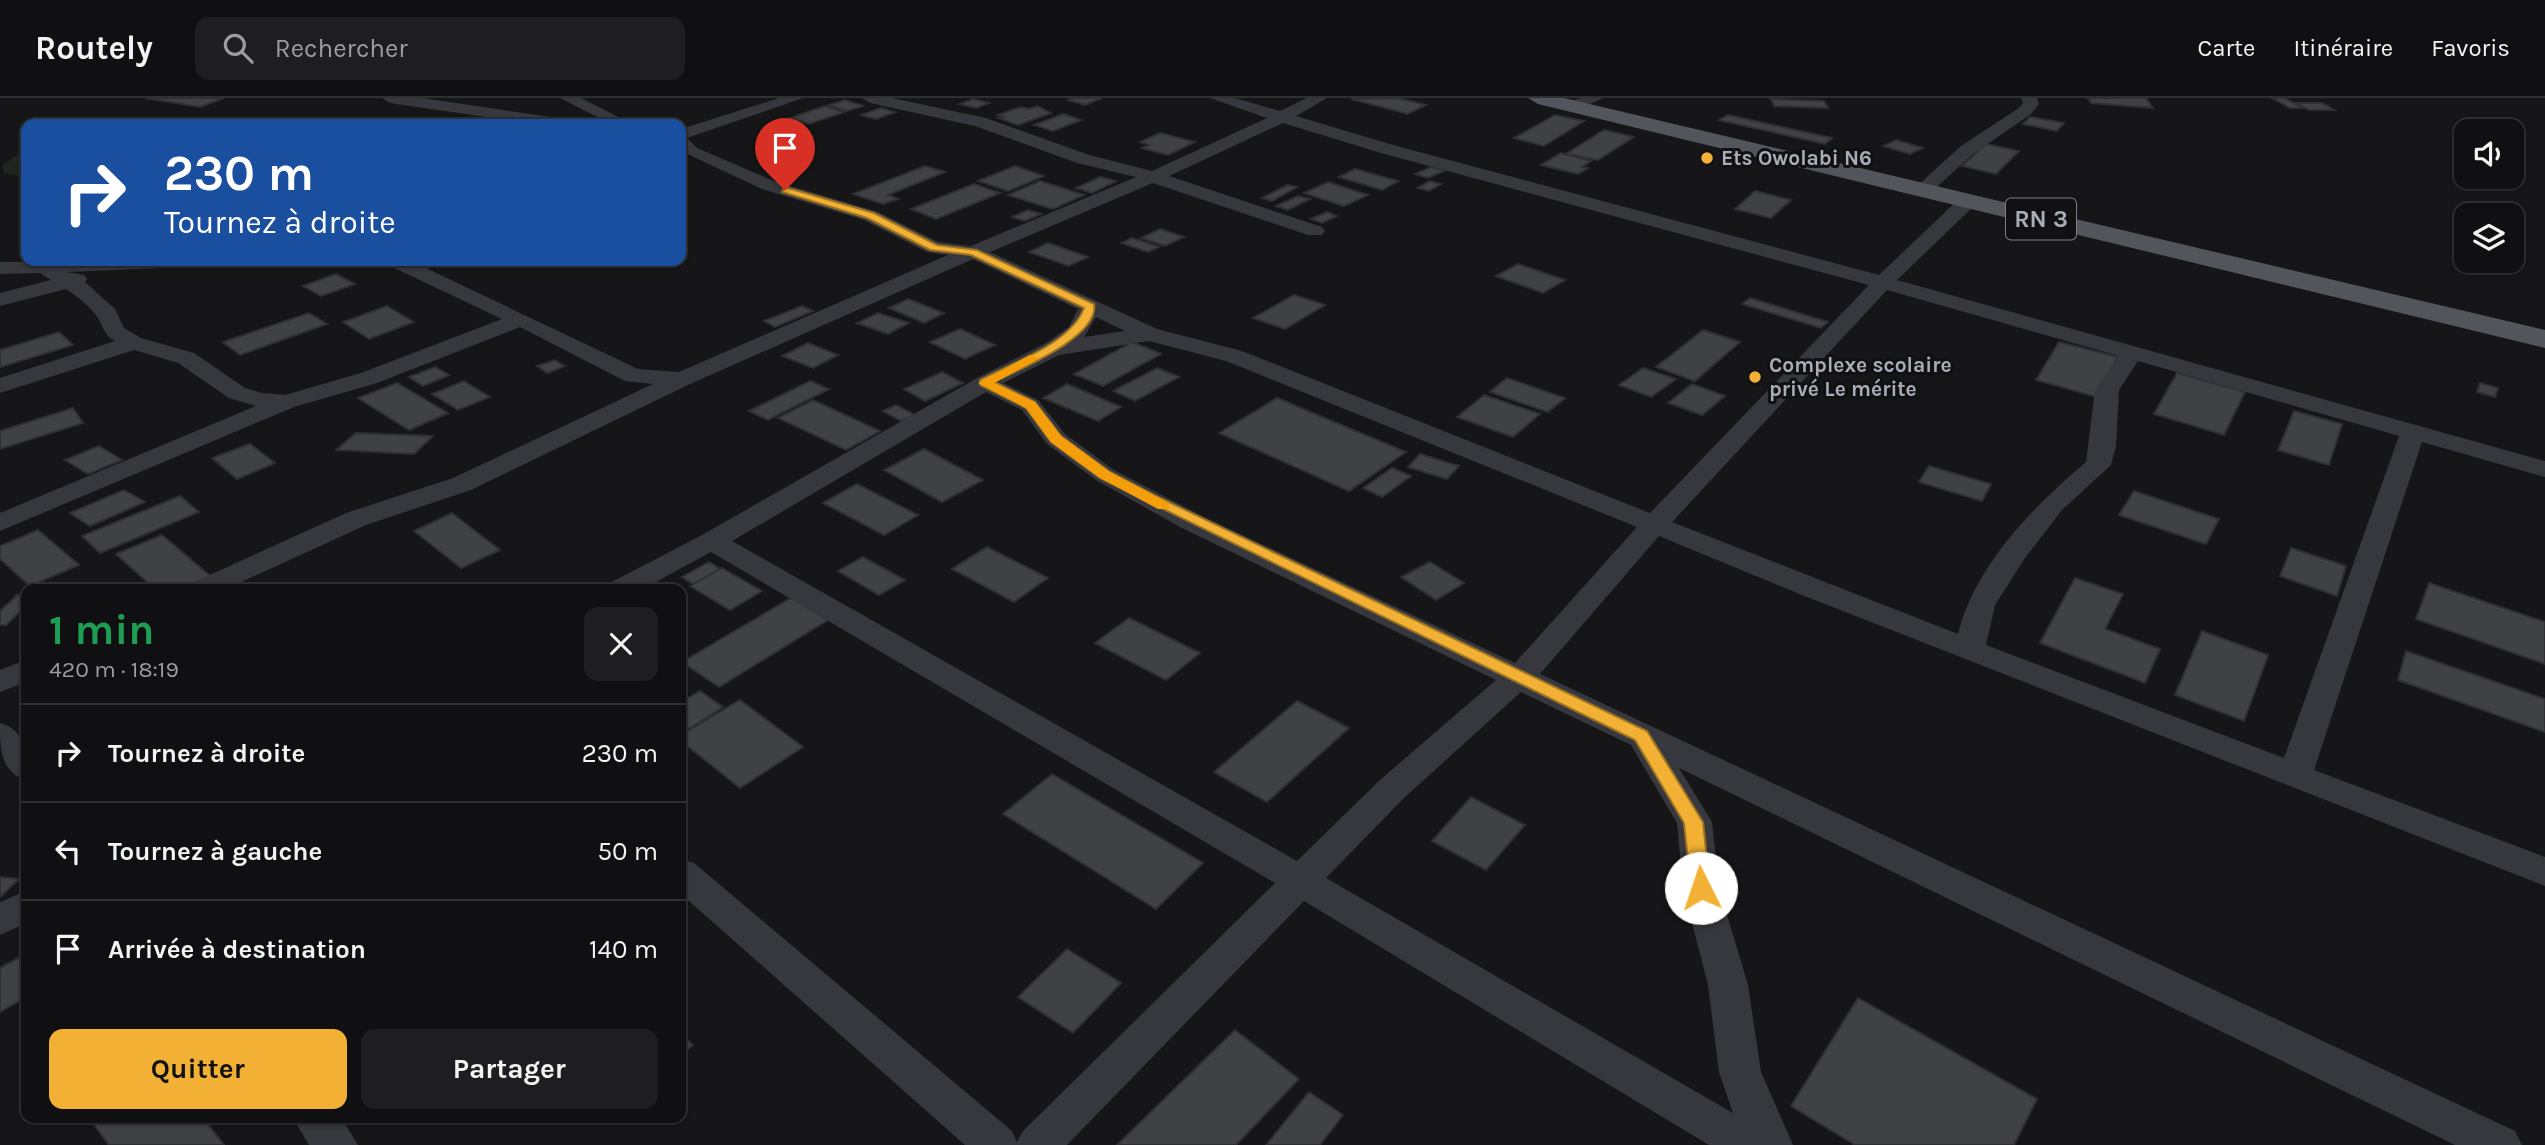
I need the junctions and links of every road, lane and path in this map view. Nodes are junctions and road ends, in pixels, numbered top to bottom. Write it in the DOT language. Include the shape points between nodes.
graph roads {
  1 [pos="390,98"];
  2 [pos="568,98"];
  3 [pos="795,98"];
  4 [pos="870,98"];
  5 [pos="1218,98"];
  6 [pos="1319,98"];
  7 [pos="1538,98"];
  8 [pos="2029,98"];
  9 [pos="1584,102"];
  10 [pos="1279,116"];
  11 [pos="531,119"];
  12 [pos="613,119"];
  13 [pos="686,132"];
  14 [pos="686,146"];
  15 [pos="1149,176"];
  16 [pos="1923,190"];
  17 [pos="1968,201"];
  18 [pos="1315,231"];
  19 [pos="974,253"];
  20 [pos="935,257"];
  21 [pos="73,266"];
  22 [pos="143,266"];
  23 [pos="406,266"];
  24 [pos="45,267"];
  25 [pos="0,268"];
  26 [pos="66,281"];
  27 [pos="1883,282"];
  28 [pos="0,300"];
  29 [pos="1090,307"];
  30 [pos="530,324"];
  31 [pos="1149,334"];
  32 [pos="2545,339"];
  33 [pos="133,344"];
  34 [pos="1054,348"];
  35 [pos="2132,354"];
  36 [pos="985,383"];
  37 [pos="0,386"];
  38 [pos="632,389"];
  39 [pos="286,402"];
  40 [pos="2413,432"];
  41 [pos="2545,469"];
  42 [pos="0,523"];
  43 [pos="1654,525"];
  44 [pos="712,541"];
  45 [pos="213,584"];
  46 [pos="630,584"];
  47 [pos="1970,650"];
  48 [pos="21,672"];
  49 [pos="1519,677"];
  50 [pos="0,682"];
  51 [pos="0,734"];
  52 [pos="1641,736"];
  53 [pos="21,761"];
  54 [pos="2295,776"];
  55 [pos="2545,872"];
  56 [pos="686,877"];
  57 [pos="1301,881"];
  58 [pos="21,909"];
  59 [pos="0,920"];
  60 [pos="318,1123"];
  61 [pos="336,1145"];
  62 [pos="996,1145"];
  63 [pos="1038,1145"];
  64 [pos="1748,1145"];
  65 [pos="1771,1145"];
  66 [pos="2500,1145"];
  1 -- 11 [label="street"];
  2 -- 12 [label="street"];
  3 -- 13 [label="street"];
  4 -- 15 [label="street" via="980,122 1083,159"];
  5 -- 10 [label="street"];
  6 -- 10 [label="street"];
  7 -- 9 [label="main road, RN 3"];
  8 -- 16 [label="street" via="2031,104 2025,111 1967,150"];
  9 -- 16 [label="main road, RN 3"];
  10 -- 15 [label="street" via="1217,150"];
  10 -- 27 [label="street"];
  14 -- 20 [label="street" via="768,185 871,216"];
  15 -- 18 [label="street"];
  15 -- 19 [label="street"];
  16 -- 17 [label="main road, RN 3"];
  17 -- 27 [label="street"];
  17 -- 32 [label="main road, RN 3"];
  19 -- 20 [label="street"];
  19 -- 29 [label="street"];
  20 -- 38 [label="street" via="682,379"];
  21 -- 24 [label="street"];
  22 -- 26 [label="street"];
  23 -- 30 [label="street"];
  24 -- 25 [label="street"];
  24 -- 26 [label="street"];
  26 -- 28 [label="street"];
  26 -- 33 [label="street" via="86,292 107,314 115,332"];
  27 -- 35 [label="street"];
  27 -- 43 [label="street"];
  29 -- 31 [label="street"];
  29 -- 34 [label="street" via="1077,331"];
  30 -- 38 [label="street"];
  30 -- 39 [label="street" via="490,333 369,378"];
  31 -- 34 [label="street"];
  31 -- 43 [label="street" via="1234,356 1390,415"];
  33 -- 37 [label="street"];
  33 -- 39 [label="street" via="186,358 237,393"];
  34 -- 36 [label="street"];
  35 -- 40 [label="street"];
  35 -- 47 [label="street" via="2107,390 2104,446 2098,465 2053,504 2013,554 1980,605"];
  36 -- 44 [label="street"];
  36 -- 49 [label="street" via="1030,405 1056,439 1105,475 1192,522"];
  38 -- 45 [label="street" via="462,484 356,519"];
  39 -- 42 [label="street"];
  40 -- 41 [label="street"];
  40 -- 54 [label="street"];
  43 -- 47 [label="street"];
  43 -- 49 [label="street"];
  44 -- 46 [label="street"];
  44 -- 57 [label="street"];
  47 -- 54 [label="street"];
  48 -- 50 [label="street"];
  49 -- 52 [label="street"];
  49 -- 57 [label="street" via="1392,789"];
  51 -- 53 [label="street"];
  52 -- 65 [label="street" via="1694,822 1701,888 1728,985 1740,1072"];
  52 -- 66 [label="street"];
  54 -- 55 [label="street"];
  56 -- 62 [label="street"];
  57 -- 63 [label="street"];
  57 -- 64 [label="street"];
  58 -- 59 [label="street"];
  60 -- 61 [label="street"];
}
